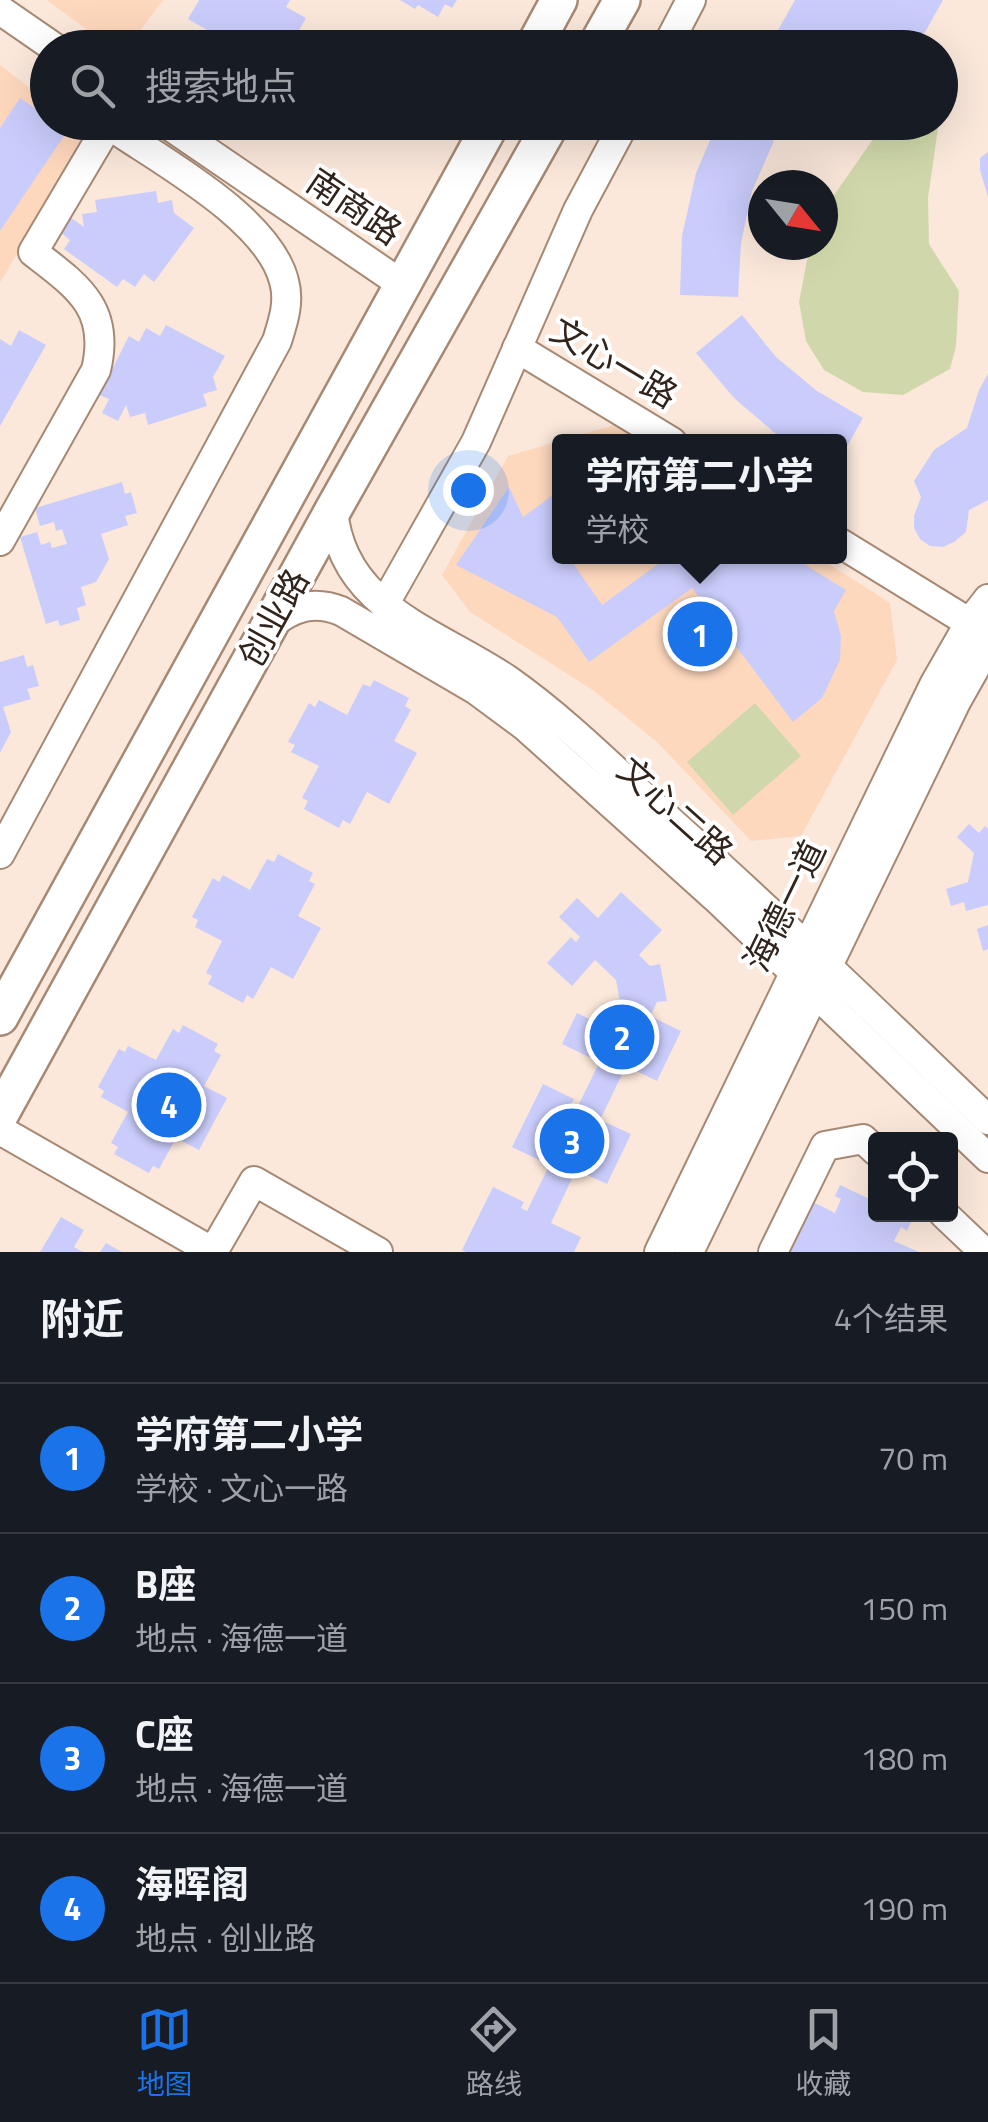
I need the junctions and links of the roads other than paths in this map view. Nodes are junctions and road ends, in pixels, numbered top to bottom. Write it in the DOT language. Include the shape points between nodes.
graph roads {
  1 [pos="559,0"];
  2 [pos="622,0"];
  3 [pos="691,0"];
  4 [pos="0,10"];
  5 [pos="543,30"];
  6 [pos="605,30"];
  7 [pos="675,30"];
  8 [pos="30,31"];
  9 [pos="100,140"];
  10 [pos="132,140"];
  11 [pos="190,140"];
  12 [pos="482,140"];
  13 [pos="542,140"];
  14 [pos="615,140"];
  15 [pos="402,285"];
  16 [pos="517,348"];
  17 [pos="659,434"];
  18 [pos="332,510"];
  19 [pos="0,542"];
  20 [pos="847,547"];
  21 [pos="988,599"];
  22 [pos="384,605"];
  23 [pos="270,625"];
  24 [pos="979,628"];
  25 [pos="988,644"];
  26 [pos="0,854"];
  27 [pos="817,956"];
  28 [pos="794,972"];
  29 [pos="815,992"];
  30 [pos="0,1017"];
  31 [pos="0,1115"];
  32 [pos="988,1120"];
  33 [pos="0,1130"];
  34 [pos="868,1144"];
  35 [pos="988,1158"];
  36 [pos="949,1231"];
  37 [pos="213,1252"];
  38 [pos="378,1252"];
  39 [pos="659,1252"];
  40 [pos="689,1252"];
  41 [pos="774,1252"];
  42 [pos="984,1252"];
  1 -- 5 [label="main road"];
  2 -- 6 [label="main road"];
  3 -- 7 [label="street"];
  4 -- 8 [label="street"];
  9 -- 19 [label="street" via="33,252 90,304 100,325 96,370"];
  10 -- 26 [label="street" via="255,231 286,284 286,312 277,341"];
  11 -- 15 [label="street, 南商路"];
  12 -- 15 [label="main road, 创业路"];
  13 -- 18 [label="main road, 创业路"];
  14 -- 16 [label="street"];
  15 -- 30 [label="main road, 创业路"];
  16 -- 17 [label="street, 文心一路"];
  16 -- 22 [label="street" via="476,442"];
  18 -- 22 [label="street, 文心二路" via="344,560"];
  18 -- 23 [label="main road, 创业路"];
  20 -- 24 [label="street"];
  21 -- 24 [label="street, 海德一道"];
  22 -- 27 [label="street, 文心二路" via="554,716"];
  23 -- 28 [label="street, 文心二路" via="288,611 324,604 476,690 526,727"];
  23 -- 31 [label="main road, 创业路"];
  24 -- 27 [label="street, 海德一道" via="934,685"];
  25 -- 27 [label="street, 海德一道"];
  27 -- 28 [label="street, 海德一道"];
  27 -- 29 [label="street, 海德一道"];
  27 -- 32 [label="street, 文心二路"];
  28 -- 29 [label="street, 文心二路"];
  28 -- 39 [label="street, 海德一道"];
  29 -- 35 [label="street, 文心二路"];
  29 -- 40 [label="street, 海德一道"];
  33 -- 37 [label="street"];
  34 -- 41 [label="street" via="825,1146"];
  36 -- 42 [label="street"];
  37 -- 38 [label="street" via="254,1181"];
}
